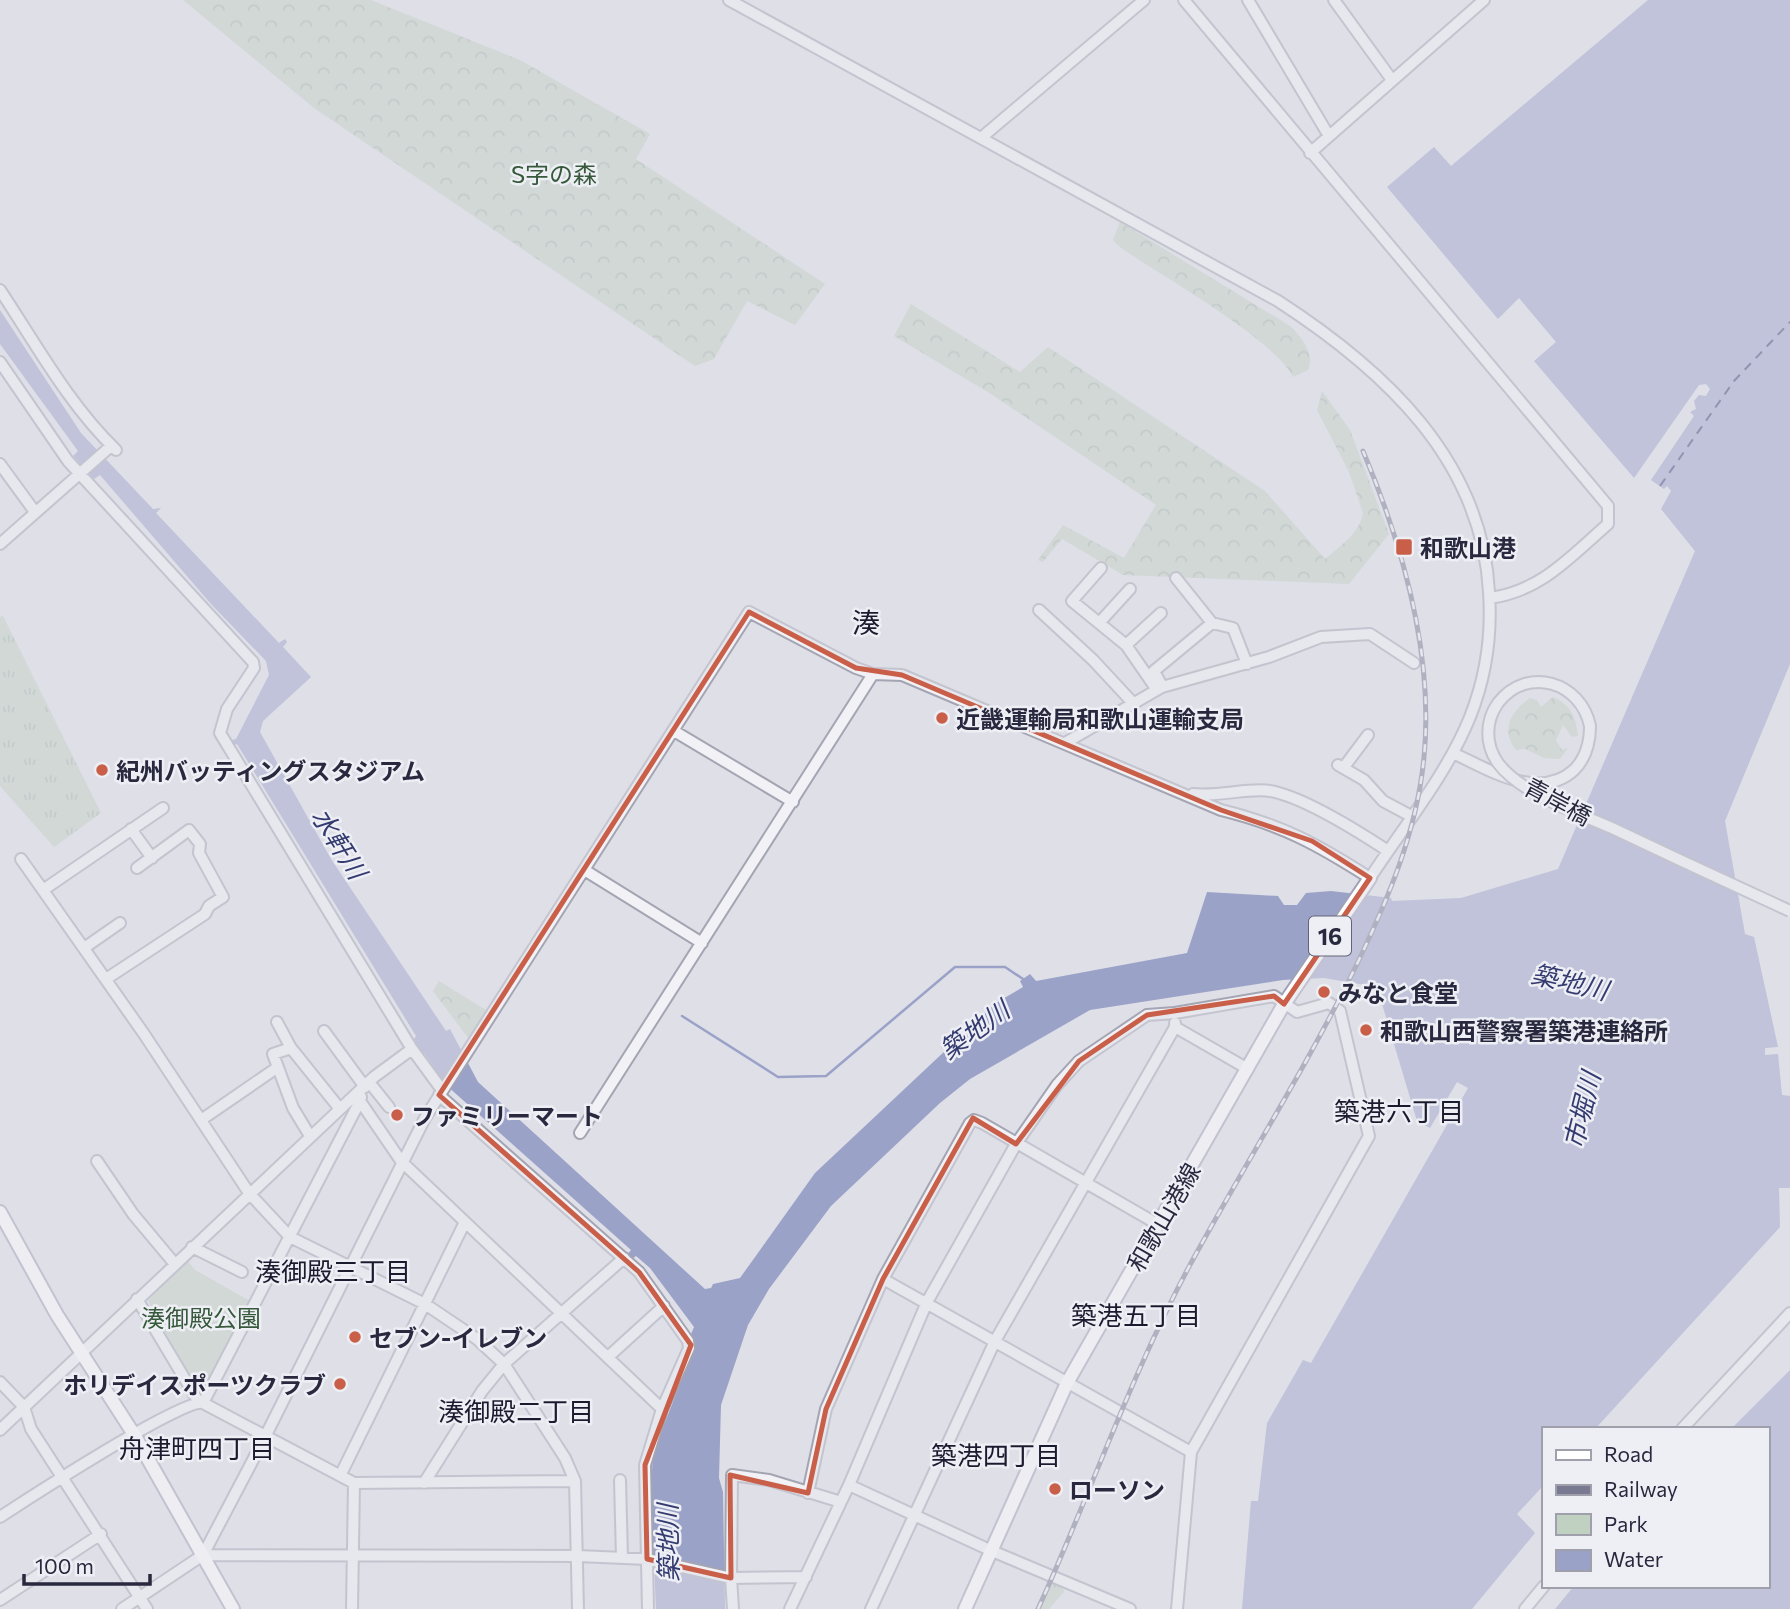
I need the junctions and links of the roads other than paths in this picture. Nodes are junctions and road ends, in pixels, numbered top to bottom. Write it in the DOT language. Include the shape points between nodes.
graph roads {
  1 [pos="729,0"];
  2 [pos="1144,0"];
  3 [pos="1184,0"];
  4 [pos="1248,0"];
  5 [pos="1334,0"];
  6 [pos="1484,0"];
  7 [pos="1392,80"];
  8 [pos="1329,136"];
  9 [pos="981,138"];
  10 [pos="1310,153"];
  11 [pos="0,290"];
  12 [pos="0,362"];
  13 [pos="0,464"];
  14 [pos="82,471"];
  15 [pos="35,512"];
  16 [pos="2,542"];
  17 [pos="1101,568"];
  18 [pos="1176,578"];
  19 [pos="1130,589"];
  20 [pos="1490,598"];
  21 [pos="1039,610"];
  22 [pos="1161,613"];
  23 [pos="1099,623"];
  24 [pos="1212,623"];
  25 [pos="1125,645"];
  26 [pos="1414,663"];
  27 [pos="1247,664"];
  28 [pos="873,674"];
  29 [pos="1160,688"];
  30 [pos="1133,703"];
  31 [pos="674,731"];
  32 [pos="1368,735"];
  33 [pos="1065,743"];
  34 [pos="1453,753"];
  35 [pos="1180,793"];
  36 [pos="793,802"];
  37 [pos="163,808"];
  38 [pos="1411,816"];
  39 [pos="131,830"];
  40 [pos="1388,851"];
  41 [pos="152,858"];
  42 [pos="21,859"];
  43 [pos="137,868"];
  44 [pos="586,871"];
  45 [pos="1370,878"];
  46 [pos="43,890"];
  47 [pos="1790,911"];
  48 [pos="120,923"];
  49 [pos="702,943"];
  50 [pos="84,948"];
  51 [pos="106,979"];
  52 [pos="1284,1004"];
  53 [pos="1175,1013"];
  54 [pos="277,1022"];
  55 [pos="1175,1027"];
  56 [pos="324,1031"];
  57 [pos="291,1048"];
  58 [pos="412,1049"];
  59 [pos="278,1067"];
  60 [pos="1248,1069"];
  61 [pos="366,1086"];
  62 [pos="441,1091"];
  63 [pos="360,1101"];
  64 [pos="389,1107"];
  65 [pos="340,1109"];
  66 [pos="201,1120"];
  67 [pos="580,1133"];
  68 [pos="310,1136"];
  69 [pos="1016,1144"];
  70 [pos="97,1161"];
  71 [pos="401,1161"];
  72 [pos="1085,1183"];
  73 [pos="249,1193"];
  74 [pos="0,1212"];
  75 [pos="465,1222"];
  76 [pos="1159,1225"];
  77 [pos="290,1237"];
  78 [pos="192,1247"];
  79 [pos="624,1258"];
  80 [pos="174,1263"];
  81 [pos="349,1268"];
  82 [pos="242,1272"];
  83 [pos="883,1279"];
  84 [pos="137,1299"];
  85 [pos="927,1301"];
  86 [pos="425,1304"];
  87 [pos="664,1306"];
  88 [pos="561,1312"];
  89 [pos="1790,1313"];
  90 [pos="995,1341"];
  91 [pos="81,1351"];
  92 [pos="608,1357"];
  93 [pos="504,1364"];
  94 [pos="0,1382"];
  95 [pos="1067,1383"];
  96 [pos="200,1402"];
  97 [pos="24,1407"];
  98 [pos="662,1409"];
  99 [pos="1684,1427"];
  100 [pos="0,1430"];
  101 [pos="135,1436"];
  102 [pos="265,1437"];
  103 [pos="1191,1452"];
  104 [pos="341,1474"];
  105 [pos="63,1476"];
  106 [pos="620,1480"];
  107 [pos="575,1481"];
  108 [pos="354,1483"];
  109 [pos="424,1483"];
  110 [pos="849,1485"];
  111 [pos="808,1493"];
  112 [pos="841,1502"];
  113 [pos="912,1514"];
  114 [pos="0,1517"];
  115 [pos="100,1534"];
  116 [pos="992,1551"];
  117 [pos="202,1555"];
  118 [pos="352,1556"];
  119 [pos="578,1556"];
  120 [pos="622,1558"];
  121 [pos="649,1560"];
  122 [pos="806,1577"];
  123 [pos="728,1578"];
  124 [pos="1542,1588"];
  125 [pos="140,1597"];
  126 [pos="0,1600"];
  127 [pos="122,1609"];
  128 [pos="147,1609"];
  129 [pos="233,1609"];
  130 [pos="352,1609"];
  131 [pos="578,1609"];
  132 [pos="648,1609"];
  133 [pos="733,1609"];
  134 [pos="790,1609"];
  135 [pos="871,1609"];
  136 [pos="965,1609"];
  137 [pos="1129,1609"];
  138 [pos="1177,1609"];
  139 [pos="1525,1609"];
  1 -- 9 [label="street"];
  2 -- 9 [label="street"];
  3 -- 10 [label="street"];
  4 -- 8 [label="street"];
  5 -- 7 [label="street"];
  6 -- 7 [label="street"];
  7 -- 8 [label="street"];
  8 -- 10 [label="street"];
  9 -- 20 [label="street" via="1278,301 1366,366 1426,427 1460,478 1483,542"];
  10 -- 20 [label="street" via="1608,506 1608,524 1542,580 1521,592"];
  11 -- 14 [label="street" via="57,376 114,448"];
  12 -- 14 [label="street"];
  13 -- 15 [label="street"];
  14 -- 15 [label="street"];
  14 -- 58 [label="street" via="253,663 220,733"];
  15 -- 16 [label="street"];
  17 -- 23 [label="street" via="1072,599"];
  18 -- 24 [label="street"];
  19 -- 23 [label="street"];
  20 -- 34 [label="street" via="1484,674"];
  21 -- 30 [label="street"];
  22 -- 25 [label="street"];
  23 -- 25 [label="street"];
  24 -- 27 [label="street" via="1233,628"];
  24 -- 29 [label="street" via="1154,671"];
  25 -- 29 [label="street"];
  26 -- 27 [label="street" via="1366,633 1321,637"];
  27 -- 29 [label="street"];
  28 -- 31 [label="street" via="750,612"];
  28 -- 33 [label="street" via="902,675"];
  28 -- 36 [label="street"];
  29 -- 30 [label="street"];
  30 -- 33 [label="street"];
  31 -- 36 [label="street"];
  31 -- 44 [label="street"];
  32 -- 38 [label="street" via="1341,766 1364,780 1383,801"];
  33 -- 35 [label="street"];
  34 -- 38 [label="street"];
  34 -- 47 [label="street, 青岸橋, bridge" via="1503,776 1534,783 1563,777 1580,763 1590,726 1584,707 1555,684 1520,686 1504,696 1490,719 1488,737 1504,770 1542,796"];
  35 -- 40 [label="street" via="1211,796 1268,790 1337,819"];
  35 -- 45 [label="street" via="1312,841"];
  36 -- 49 [label="street"];
  37 -- 39 [label="street"];
  38 -- 40 [label="street"];
  39 -- 41 [label="street"];
  39 -- 46 [label="street"];
  40 -- 45 [label="street"];
  41 -- 43 [label="street"];
  41 -- 51 [label="street" via="190,831 223,897 205,914"];
  42 -- 46 [label="street"];
  44 -- 49 [label="street"];
  44 -- 62 [label="street"];
  45 -- 52 [label="main road, 和歌山港線 / 16"];
  46 -- 50 [label="street"];
  48 -- 50 [label="street"];
  49 -- 67 [label="street"];
  50 -- 51 [label="street"];
  51 -- 66 [label="street"];
  52 -- 53 [label="street" via="1274,996"];
  52 -- 60 [label="main road, 和歌山港線 / 16"];
  52 -- 103 [label="street" via="1297,1012 1329,1003 1340,1011 1369,1136"];
  53 -- 55 [label="street"];
  53 -- 69 [label="street" via="1147,1015 1079,1061"];
  54 -- 57 [label="street"];
  55 -- 60 [label="street"];
  55 -- 72 [label="street"];
  56 -- 61 [label="street"];
  57 -- 59 [label="street" via="273,1054"];
  57 -- 65 [label="street"];
  58 -- 61 [label="street"];
  58 -- 62 [label="street"];
  59 -- 66 [label="street"];
  59 -- 68 [label="street" via="293,1108"];
  60 -- 76 [label="main road, 和歌山港線 / 16"];
  61 -- 63 [label="street"];
  61 -- 64 [label="street"];
  61 -- 65 [label="street"];
  62 -- 71 [label="street"];
  62 -- 79 [label="street"];
  63 -- 71 [label="street"];
  63 -- 77 [label="street"];
  65 -- 68 [label="street"];
  66 -- 73 [label="street"];
  68 -- 73 [label="street"];
  69 -- 72 [label="street"];
  69 -- 83 [label="street" via="982,1123 970,1123"];
  69 -- 85 [label="street"];
  70 -- 80 [label="street"];
  71 -- 75 [label="street"];
  71 -- 81 [label="street"];
  72 -- 76 [label="street"];
  72 -- 90 [label="street"];
  73 -- 77 [label="street"];
  73 -- 78 [label="street"];
  74 -- 91 [label="main road"];
  75 -- 86 [label="street"];
  75 -- 88 [label="street"];
  76 -- 95 [label="main road, 和歌山港線 / 16"];
  77 -- 81 [label="street"];
  77 -- 96 [label="street"];
  78 -- 80 [label="street"];
  78 -- 82 [label="street"];
  79 -- 87 [label="street"];
  79 -- 88 [label="street"];
  80 -- 84 [label="street"];
  81 -- 86 [label="street"];
  81 -- 102 [label="street"];
  83 -- 85 [label="street"];
  83 -- 111 [label="street" via="826,1409"];
  84 -- 91 [label="street"];
  84 -- 96 [label="street"];
  85 -- 90 [label="street"];
  85 -- 110 [label="street"];
  86 -- 93 [label="street" via="477,1339"];
  86 -- 104 [label="street"];
  87 -- 92 [label="street"];
  87 -- 98 [label="street" via="689,1348"];
  88 -- 92 [label="street"];
  88 -- 93 [label="street"];
  89 -- 99 [label="street"];
  90 -- 95 [label="street"];
  90 -- 113 [label="street"];
  91 -- 97 [label="street"];
  91 -- 101 [label="main road"];
  92 -- 98 [label="street"];
  93 -- 107 [label="street"];
  93 -- 109 [label="street"];
  94 -- 97 [label="street"];
  95 -- 103 [label="street"];
  95 -- 116 [label="main road, 和歌山港線 / 16"];
  96 -- 101 [label="street"];
  96 -- 102 [label="street"];
  97 -- 100 [label="street"];
  97 -- 105 [label="street" via="31,1429"];
  98 -- 121 [label="street" via="645,1465"];
  101 -- 105 [label="street"];
  101 -- 117 [label="main road"];
  102 -- 104 [label="street"];
  102 -- 117 [label="street"];
  103 -- 138 [label="street"];
  104 -- 108 [label="street"];
  105 -- 114 [label="street"];
  105 -- 115 [label="street"];
  106 -- 120 [label="street"];
  107 -- 109 [label="street"];
  107 -- 119 [label="street"];
  108 -- 109 [label="street"];
  108 -- 118 [label="street"];
  110 -- 112 [label="street"];
  110 -- 113 [label="street"];
  111 -- 112 [label="street"];
  111 -- 123 [label="street" via="769,1480 732,1475"];
  112 -- 122 [label="street"];
  113 -- 116 [label="street"];
  113 -- 135 [label="street"];
  115 -- 125 [label="street"];
  115 -- 126 [label="street"];
  116 -- 136 [label="main road, 和歌山港線 / 16"];
  116 -- 137 [label="street"];
  117 -- 118 [label="street"];
  117 -- 125 [label="street"];
  117 -- 129 [label="main road"];
  118 -- 119 [label="street"];
  118 -- 130 [label="street"];
  119 -- 120 [label="street"];
  119 -- 131 [label="street"];
  120 -- 121 [label="street"];
  121 -- 123 [label="street"];
  121 -- 132 [label="street"];
  122 -- 123 [label="street"];
  122 -- 134 [label="street"];
  123 -- 133 [label="street"];
  124 -- 139 [label="street"];
  125 -- 127 [label="street"];
  125 -- 128 [label="street"];
}
